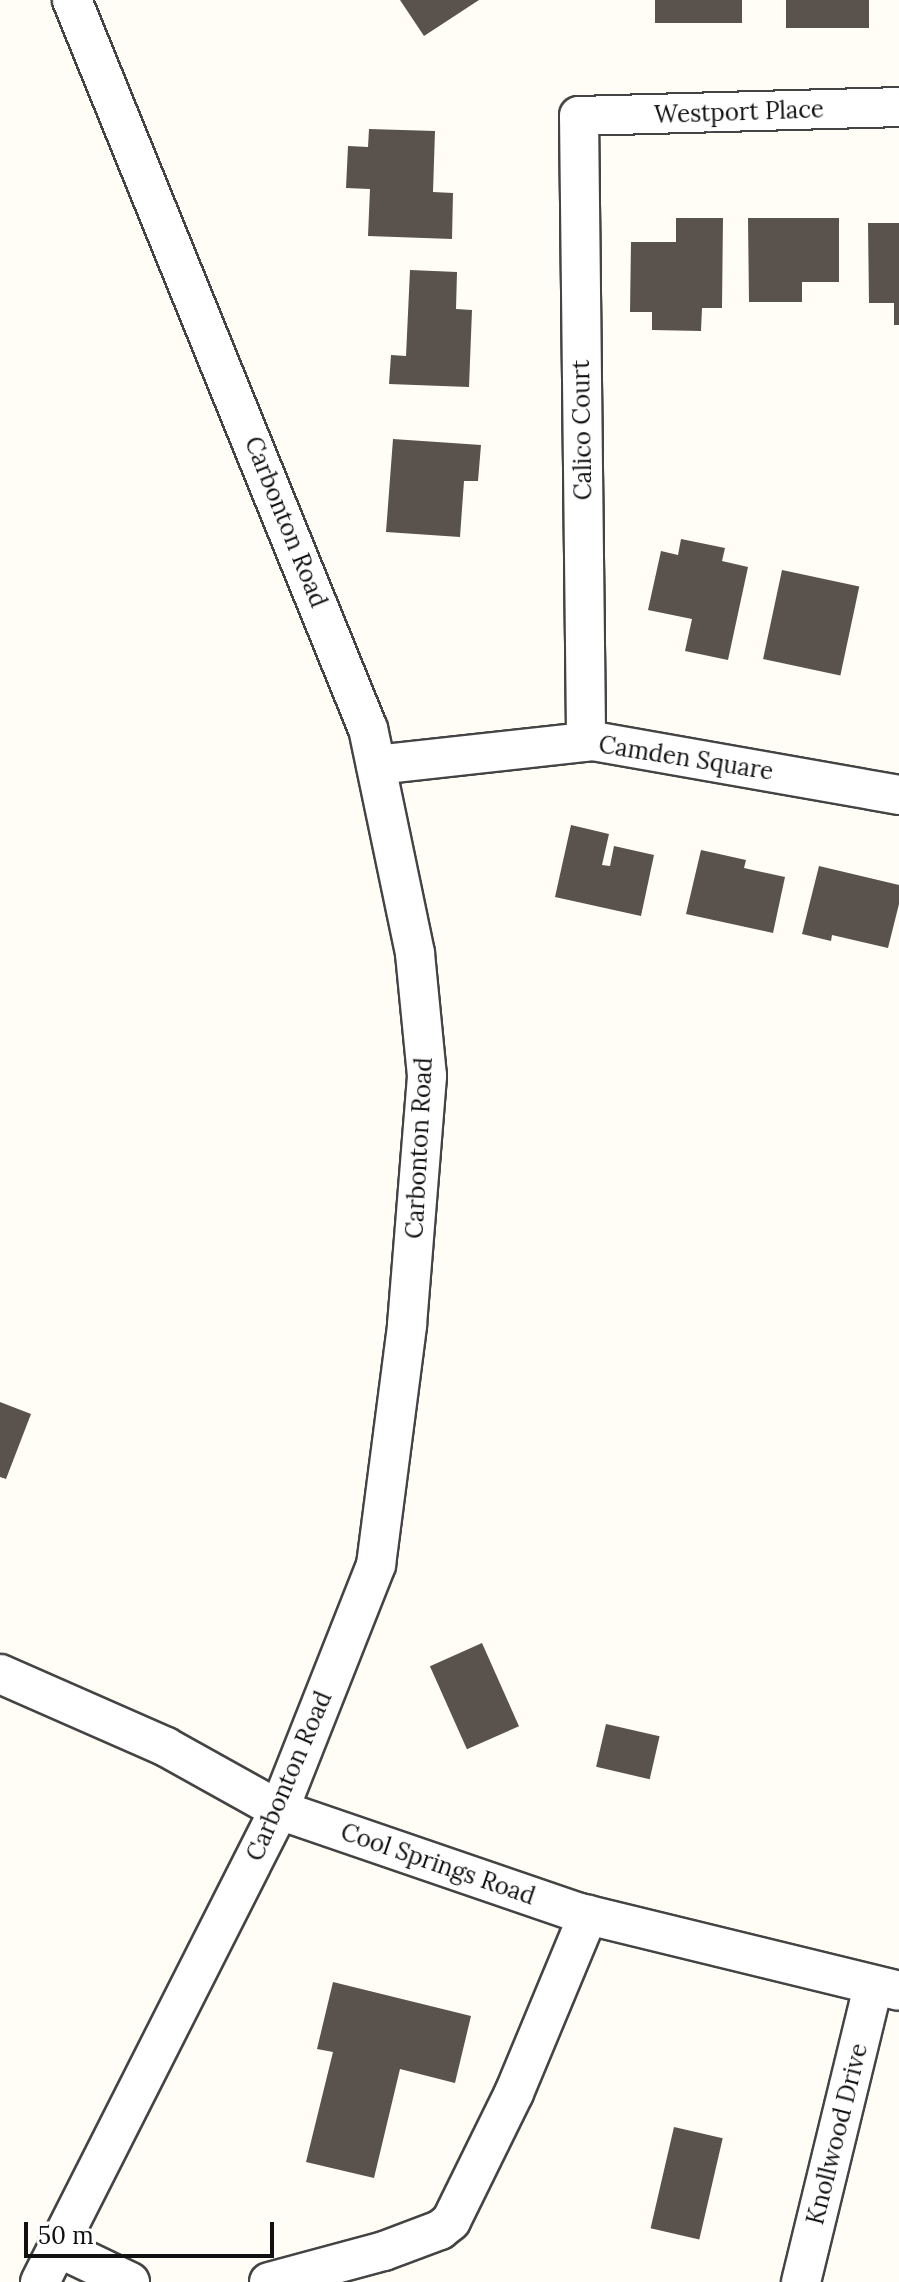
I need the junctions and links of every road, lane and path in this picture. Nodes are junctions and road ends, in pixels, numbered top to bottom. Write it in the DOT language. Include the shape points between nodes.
graph roads {
  1 [pos="72,0"];
  2 [pos="899,107"];
  3 [pos="579,116"];
  4 [pos="583,742"];
  5 [pos="376,765"];
  6 [pos="899,795"];
  7 [pos="0,1674"];
  8 [pos="279,1810"];
  9 [pos="588,1915"];
  10 [pos="886,1989"];
  11 [pos="57,2247"];
  12 [pos="40,2282"];
  13 [pos="130,2282"];
  14 [pos="269,2282"];
  15 [pos="801,2282"];
  1 -- 5 [label="street, Carbonton Road" via="283,514 368,729"];
  2 -- 3 [label="street, Westport Place"];
  3 -- 4 [label="street, Calico Court"];
  4 -- 5 [label="street, Camden Square"];
  4 -- 6 [label="street, Camden Square"];
  5 -- 8 [label="street, Carbonton Road" via="415,953 427,1076 407,1325 376,1565"];
  7 -- 8 [label="street, Cool Springs Road" via="166,1747"];
  8 -- 9 [label="street, Cool Springs Road"];
  8 -- 11 [label="street, Carbonton Road"];
  9 -- 10 [label="street, Cool Springs Road"];
  9 -- 14 [label="street" via="514,2093 451,2221 384,2251"];
  10 -- 15 [label="street, Knollwood Drive"];
  11 -- 12 [label="street, Carbonton Road"];
  11 -- 13 [label="street"];
}
